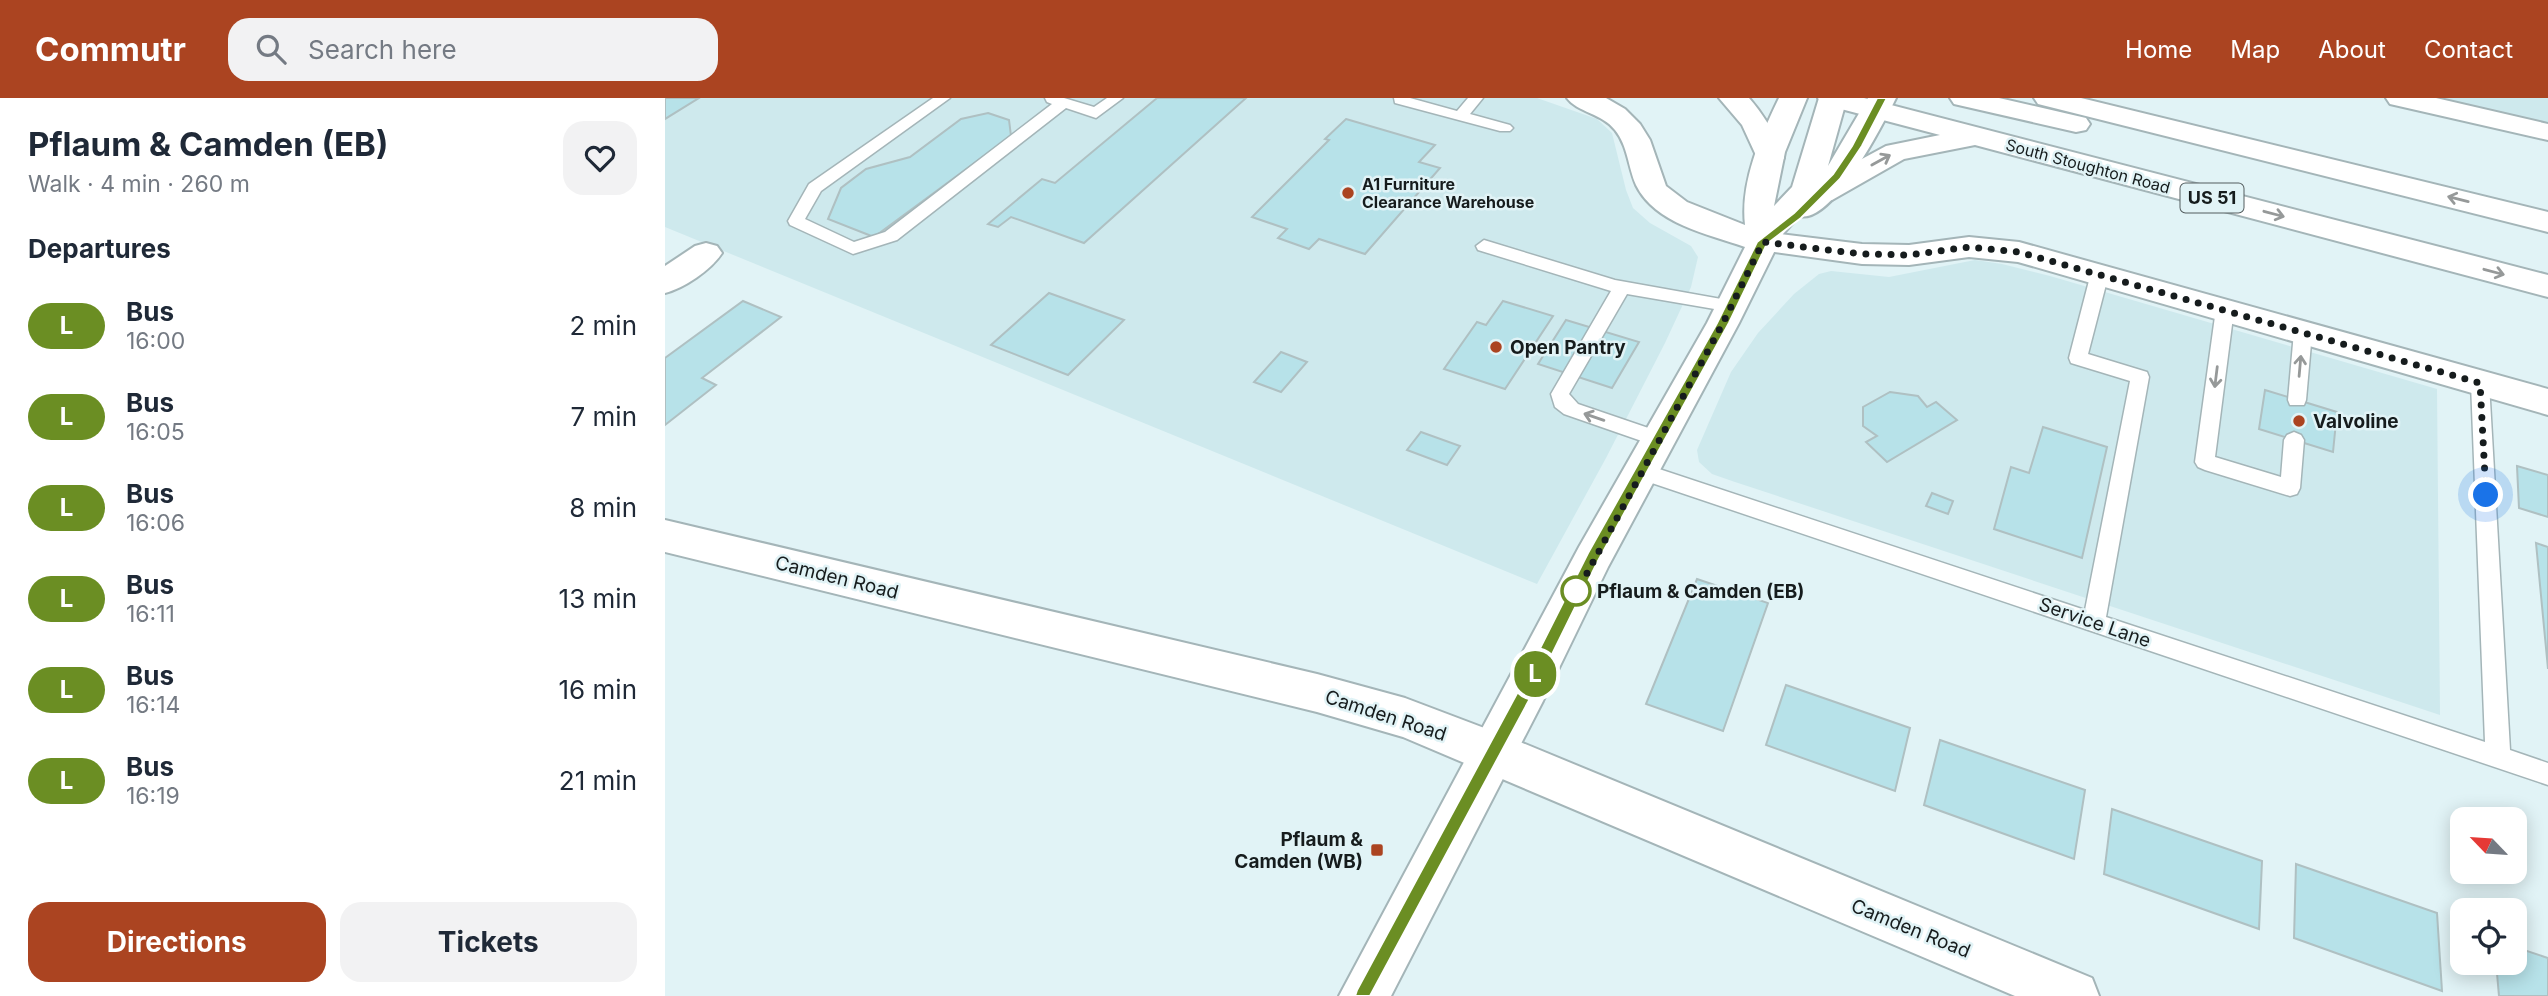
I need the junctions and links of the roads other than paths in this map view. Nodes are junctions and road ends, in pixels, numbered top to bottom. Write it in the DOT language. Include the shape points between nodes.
graph roads {
  1 [pos="943,98"];
  2 [pos="1116,98"];
  3 [pos="1476,98"];
  4 [pos="1581,98"];
  5 [pos="1733,98"];
  6 [pos="1793,98"];
  7 [pos="1833,98"];
  8 [pos="1964,98"];
  9 [pos="2400,98"];
  10 [pos="1056,100"];
  11 [pos="1401,100"];
  12 [pos="2058,100"];
  13 [pos="1876,102"];
  14 [pos="1460,116"];
  15 [pos="1505,128"];
  16 [pos="2548,132"];
  17 [pos="1977,138"];
  18 [pos="1770,158"];
  19 [pos="2391,183"];
  20 [pos="1822,193"];
  21 [pos="2548,222"];
  22 [pos="1763,242"];
  23 [pos="1484,246"];
  24 [pos="706,253"];
  25 [pos="2100,273"];
  26 [pos="665,282"];
  27 [pos="2548,286"];
  28 [pos="1622,288"];
  29 [pos="1732,306"];
  30 [pos="2225,309"];
  31 [pos="2303,332"];
  32 [pos="2480,383"];
  33 [pos="2297,400"];
  34 [pos="2548,402"];
  35 [pos="2294,440"];
  36 [pos="1650,455"];
  37 [pos="665,536"];
  38 [pos="2094,622"];
  39 [pos="1493,752"];
  40 [pos="2498,757"];
  41 [pos="2548,774"];
  42 [pos="1364,996"];
  43 [pos="2074,996"];
  1 -- 10 [label="lane" via="815,188 796,221 853,247 891,236"];
  2 -- 10 [label="lane" via="1096,113"];
  3 -- 14 [label="lane"];
  4 -- 22 [label="street" via="1606,108 1632,130 1649,183 1663,201"];
  5 -- 18 [label="street" via="1761,131"];
  6 -- 18 [label="street"];
  7 -- 13 [label="street, South Stoughton Road / US 51"];
  7 -- 22 [label="street" via="1806,190"];
  8 -- 19 [label="street"];
  9 -- 16 [label="street"];
  11 -- 14 [label="lane"];
  12 -- 19 [label="street"];
  13 -- 17 [label="street, South Stoughton Road / US 51"];
  13 -- 20 [label="street" via="1851,156"];
  14 -- 15 [label="lane"];
  20 -- 17 [label="street, one-way" via="1896,152"];
  17 -- 27 [label="street, South Stoughton Road / US 51, one-way"];
  18 -- 22 [label="street" via="1758,211"];
  21 -- 19 [label="street, one-way"];
  20 -- 22 [label="street"];
  22 -- 25 [label="street" via="1862,254 1909,255 1969,247 2019,252"];
  22 -- 29 [label="street"];
  23 -- 28 [label="lane"];
  24 -- 26 [label="street"];
  25 -- 30 [label="street"];
  25 -- 38 [label="lane" via="2078,358 2140,377"];
  28 -- 29 [label="lane"];
  36 -- 28 [label="lane, Service Lane, one-way" via="1571,409 1560,394"];
  29 -- 36 [label="street"];
  30 -- 31 [label="street"];
  30 -- 35 [label="lane, one-way" via="2205,462 2290,488"];
  31 -- 32 [label="street"];
  33 -- 31 [label="lane, one-way"];
  32 -- 34 [label="street"];
  32 -- 40 [label="lane"];
  36 -- 38 [label="lane, Service Lane"];
  36 -- 39 [label="street"];
  37 -- 39 [label="street, Camden Road" via="1317,693 1405,718"];
  38 -- 40 [label="lane, Service Lane"];
  39 -- 42 [label="street"];
  39 -- 43 [label="street, Camden Road"];
  40 -- 41 [label="lane, Service Lane"];
}
